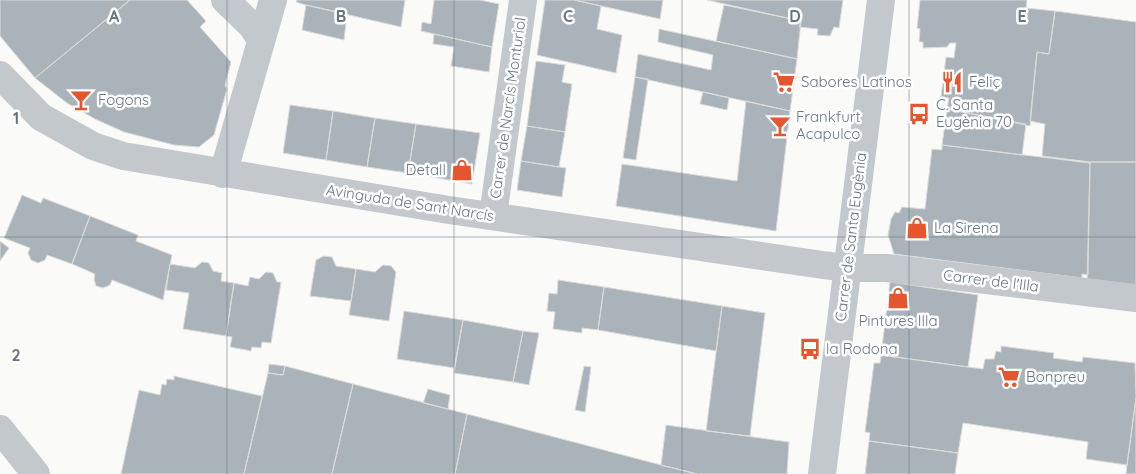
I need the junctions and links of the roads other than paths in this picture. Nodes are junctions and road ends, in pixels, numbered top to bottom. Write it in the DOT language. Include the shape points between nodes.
graph roads {
  1 [pos="225,0"];
  2 [pos="273,0"];
  3 [pos="523,0"];
  4 [pos="881,0"];
  5 [pos="261,40"];
  6 [pos="0,75"];
  7 [pos="223,174"];
  8 [pos="492,216"];
  9 [pos="847,268"];
  10 [pos="1136,298"];
  11 [pos="0,429"];
  12 [pos="36,474"];
  13 [pos="822,474"];
  1 -- 5 [label="street" via="252,26"];
  2 -- 5 [label="street"];
  3 -- 8 [label="street, Carrer de Narcís Monturiol"];
  4 -- 9 [label="street, Carrer de Santa Eugènia"];
  5 -- 7 [label="street"];
  6 -- 7 [label="street, Avinguda de Sant Narcís" via="41,116 92,146 123,156"];
  7 -- 8 [label="street, Avinguda de Sant Narcís"];
  8 -- 9 [label="street, Avinguda de Sant Narcís"];
  9 -- 10 [label="street, Carrer de l'Illa" via="888,268"];
  9 -- 13 [label="street, Carrer de Santa Eugènia"];
  11 -- 12 [label="street"];
}
